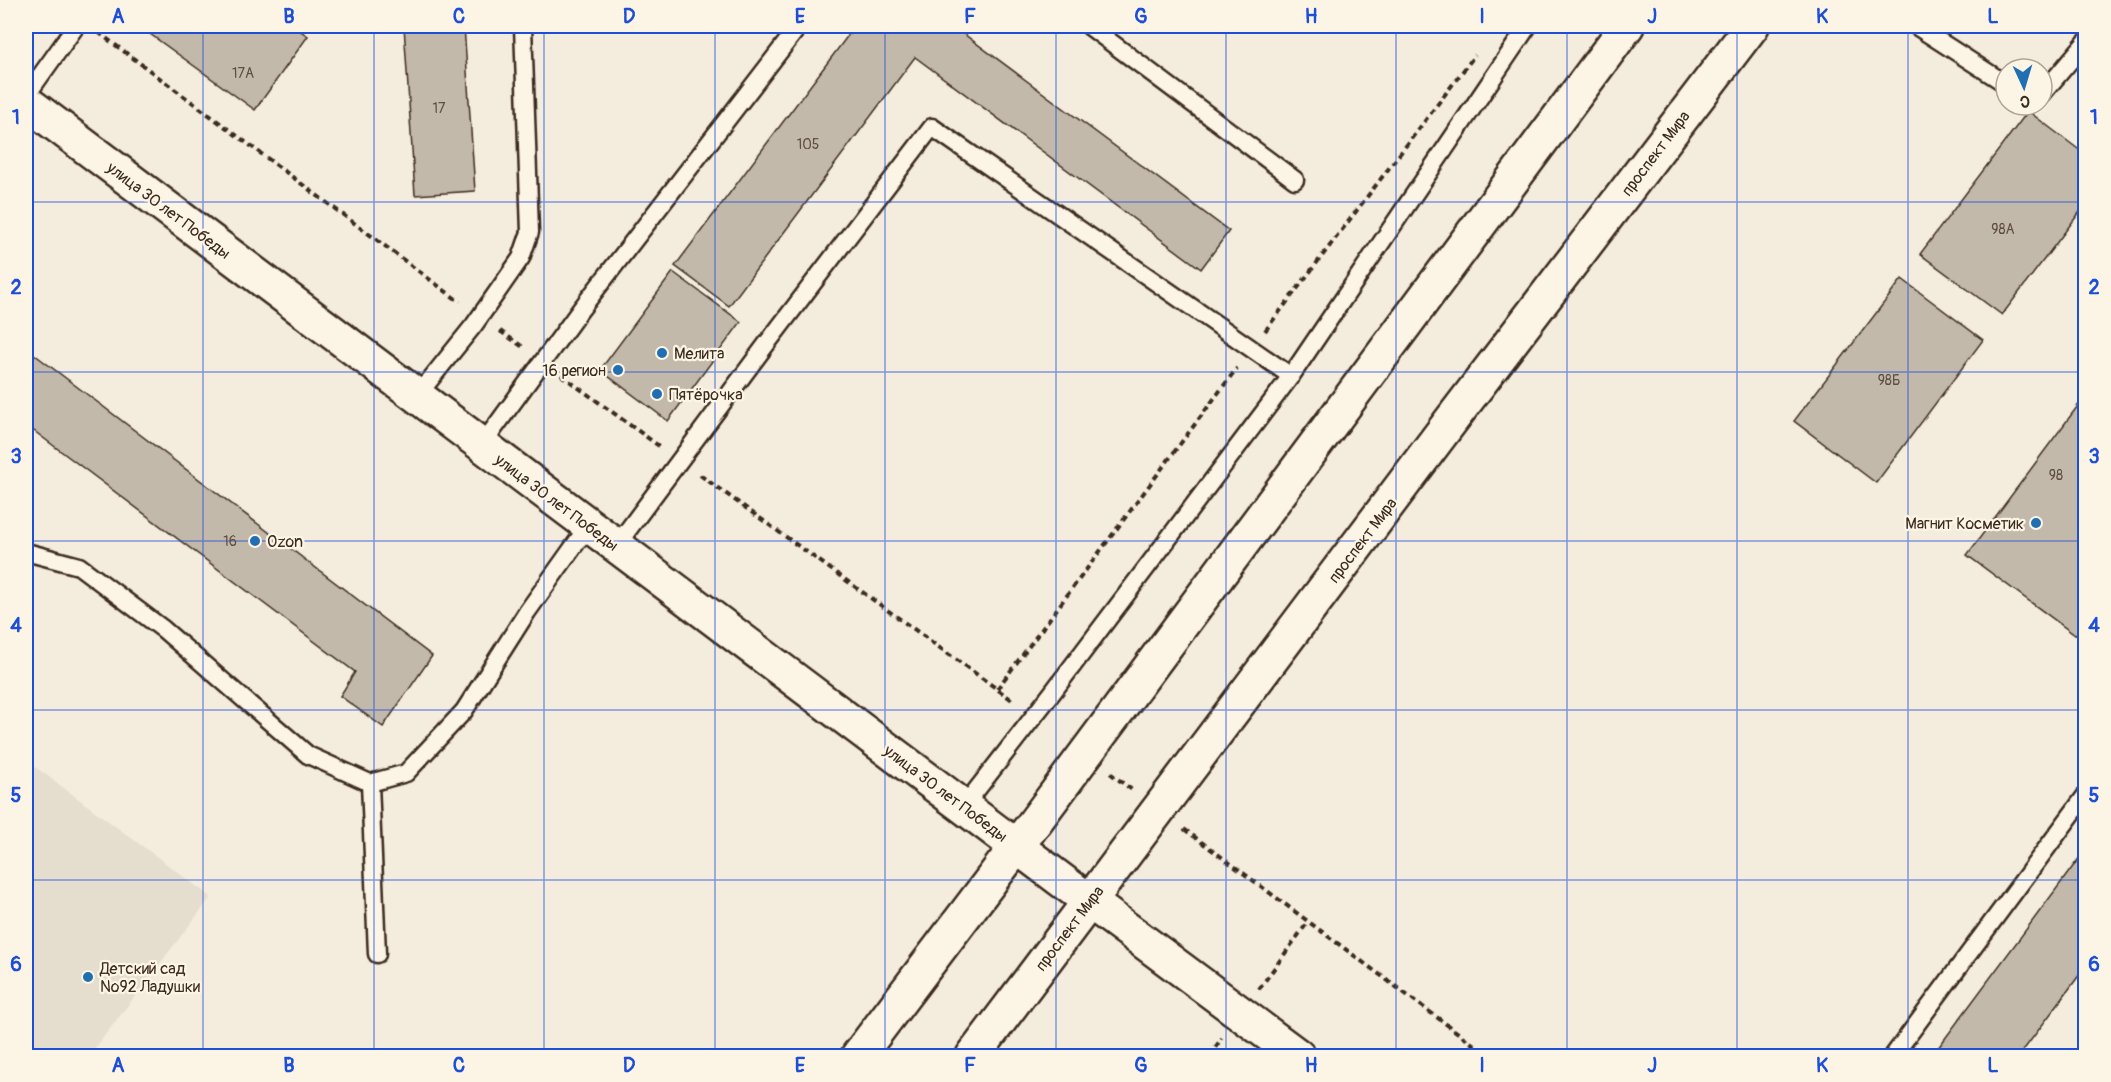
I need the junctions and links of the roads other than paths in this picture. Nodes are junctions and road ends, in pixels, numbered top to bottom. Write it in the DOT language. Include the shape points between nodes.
graph roads {
  1 [pos="76,26"];
  2 [pos="523,26"];
  3 [pos="800,26"];
  4 [pos="1089,26"];
  5 [pos="1528,26"];
  6 [pos="1627,26"];
  7 [pos="1752,26"];
  8 [pos="1916,26"];
  9 [pos="2085,42"];
  10 [pos="1994,76"];
  11 [pos="2054,79"];
  12 [pos="26,96"];
  13 [pos="26,102"];
  14 [pos="1295,180"];
  15 [pos="1291,376"];
  16 [pos="417,396"];
  17 [pos="482,444"];
  18 [pos="589,525"];
  19 [pos="616,546"];
  20 [pos="26,552"];
  21 [pos="370,783"];
  22 [pos="2085,795"];
  23 [pos="964,806"];
  24 [pos="1017,846"];
  25 [pos="1089,901"];
  26 [pos="377,954"];
  27 [pos="858,1056"];
  28 [pos="973,1056"];
  29 [pos="1298,1056"];
  30 [pos="1893,1056"];
  1 -- 12 [label="lane"];
  2 -- 16 [label="lane" via="530,232 521,258"];
  3 -- 17 [label="lane"];
  4 -- 14 [label="lane"];
  5 -- 15 [label="lane"];
  6 -- 24 [label="street"];
  7 -- 25 [label="street, проспект Мира"];
  8 -- 10 [label="lane"];
  9 -- 11 [label="lane"];
  13 -- 16 [label="street, улица 30 лет Победы"];
  15 -- 19 [label="lane" via="932,127"];
  15 -- 23 [label="lane"];
  16 -- 17 [label="street, улица 30 лет Победы"];
  17 -- 18 [label="street, улица 30 лет Победы"];
  18 -- 19 [label="street, улица 30 лет Победы"];
  18 -- 21 [label="lane" via="464,711 406,773"];
  19 -- 23 [label="street, улица 30 лет Победы"];
  20 -- 21 [label="lane" via="79,566 163,629 308,755"];
  21 -- 26 [label="lane"];
  22 -- 30 [label="lane"];
  23 -- 24 [label="street, улица 30 лет Победы"];
  24 -- 25 [label="street, улица 30 лет Победы"];
  24 -- 27 [label="street"];
  25 -- 28 [label="street, проспект Мира"];
  25 -- 29 [label="street, улица 30 лет Победы"];
}
